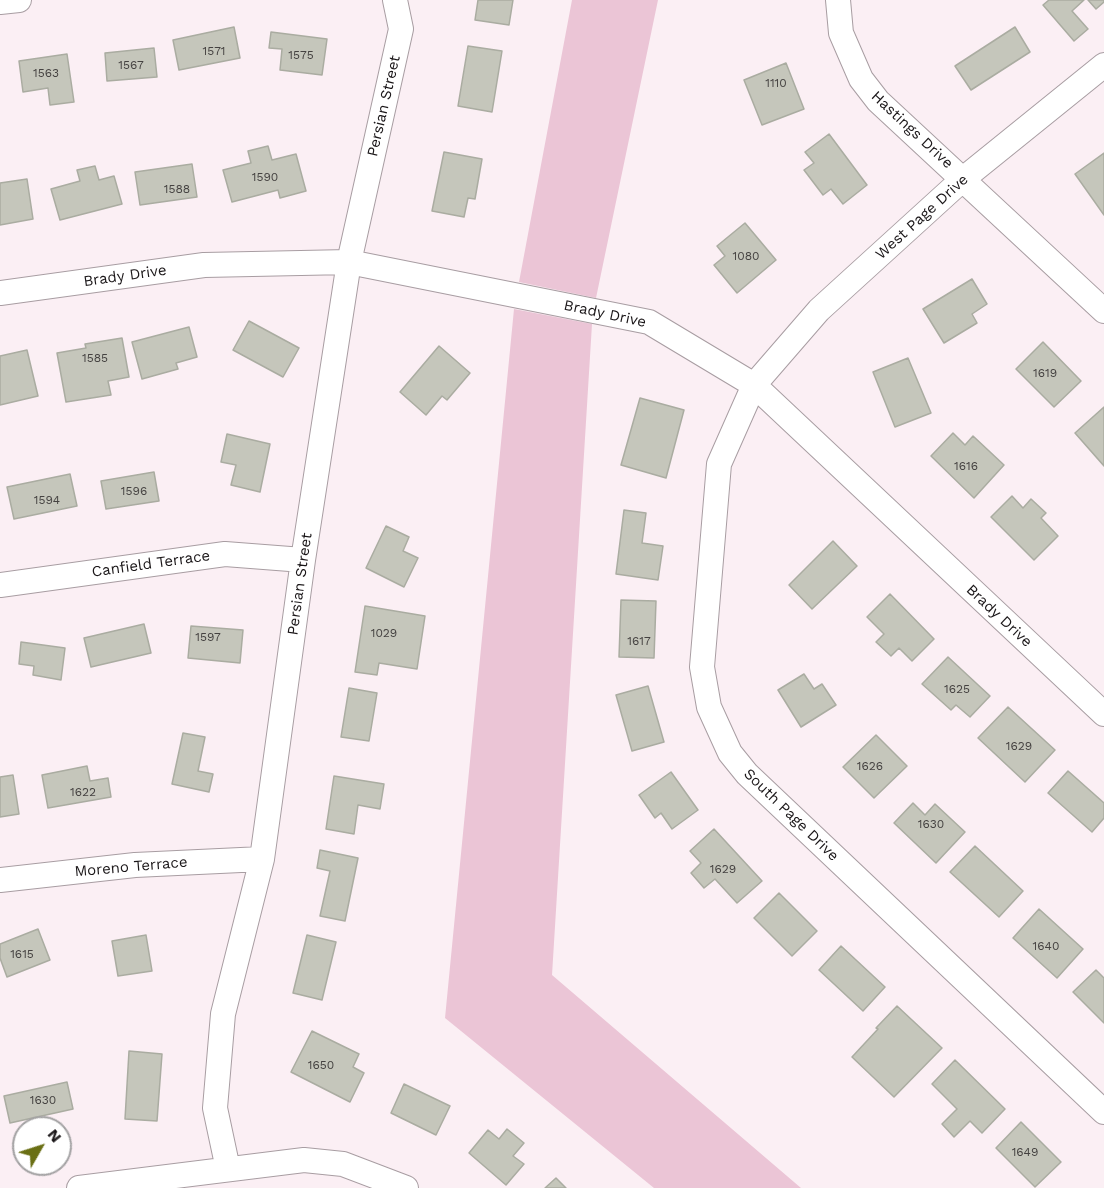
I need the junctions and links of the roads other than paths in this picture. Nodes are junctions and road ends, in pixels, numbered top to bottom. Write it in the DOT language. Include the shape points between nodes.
graph roads {
  1 [pos="19,0"];
  2 [pos="395,0"];
  3 [pos="838,0"];
  4 [pos="0,2"];
  5 [pos="1104,65"];
  6 [pos="963,179"];
  7 [pos="349,262"];
  8 [pos="0,294"];
  9 [pos="1104,311"];
  10 [pos="754,385"];
  11 [pos="303,560"];
  12 [pos="0,585"];
  13 [pos="1104,714"];
  14 [pos="262,859"];
  15 [pos="0,880"];
  16 [pos="1104,1112"];
  17 [pos="228,1169"];
  18 [pos="79,1188"];
  19 [pos="406,1188"];
  1 -- 4 [label="street"];
  2 -- 7 [label="street, Persian Street" via="401,29"];
  3 -- 6 [label="street, Hastings Drive" via="841,33 861,79 878,101"];
  5 -- 6 [label="street, West Page Drive"];
  6 -- 9 [label="street, Hastings Drive"];
  6 -- 10 [label="street, West Page Drive" via="819,310"];
  7 -- 8 [label="street, Brady Drive" via="204,265"];
  7 -- 10 [label="street, Brady Drive" via="649,322"];
  7 -- 11 [label="street, Persian Street"];
  10 -- 13 [label="street, Brady Drive"];
  10 -- 16 [label="street, South Page Drive" via="719,464 702,667 709,707 730,753 747,774"];
  11 -- 12 [label="street, Canfield Terrace" via="225,554"];
  11 -- 14 [label="street, Persian Street"];
  14 -- 15 [label="street, Moreno Terrace" via="135,865"];
  14 -- 17 [label="street, Persian Street" via="223,1014 215,1108"];
  17 -- 18 [label="street"];
  17 -- 19 [label="street" via="304,1160 343,1164"];
}
